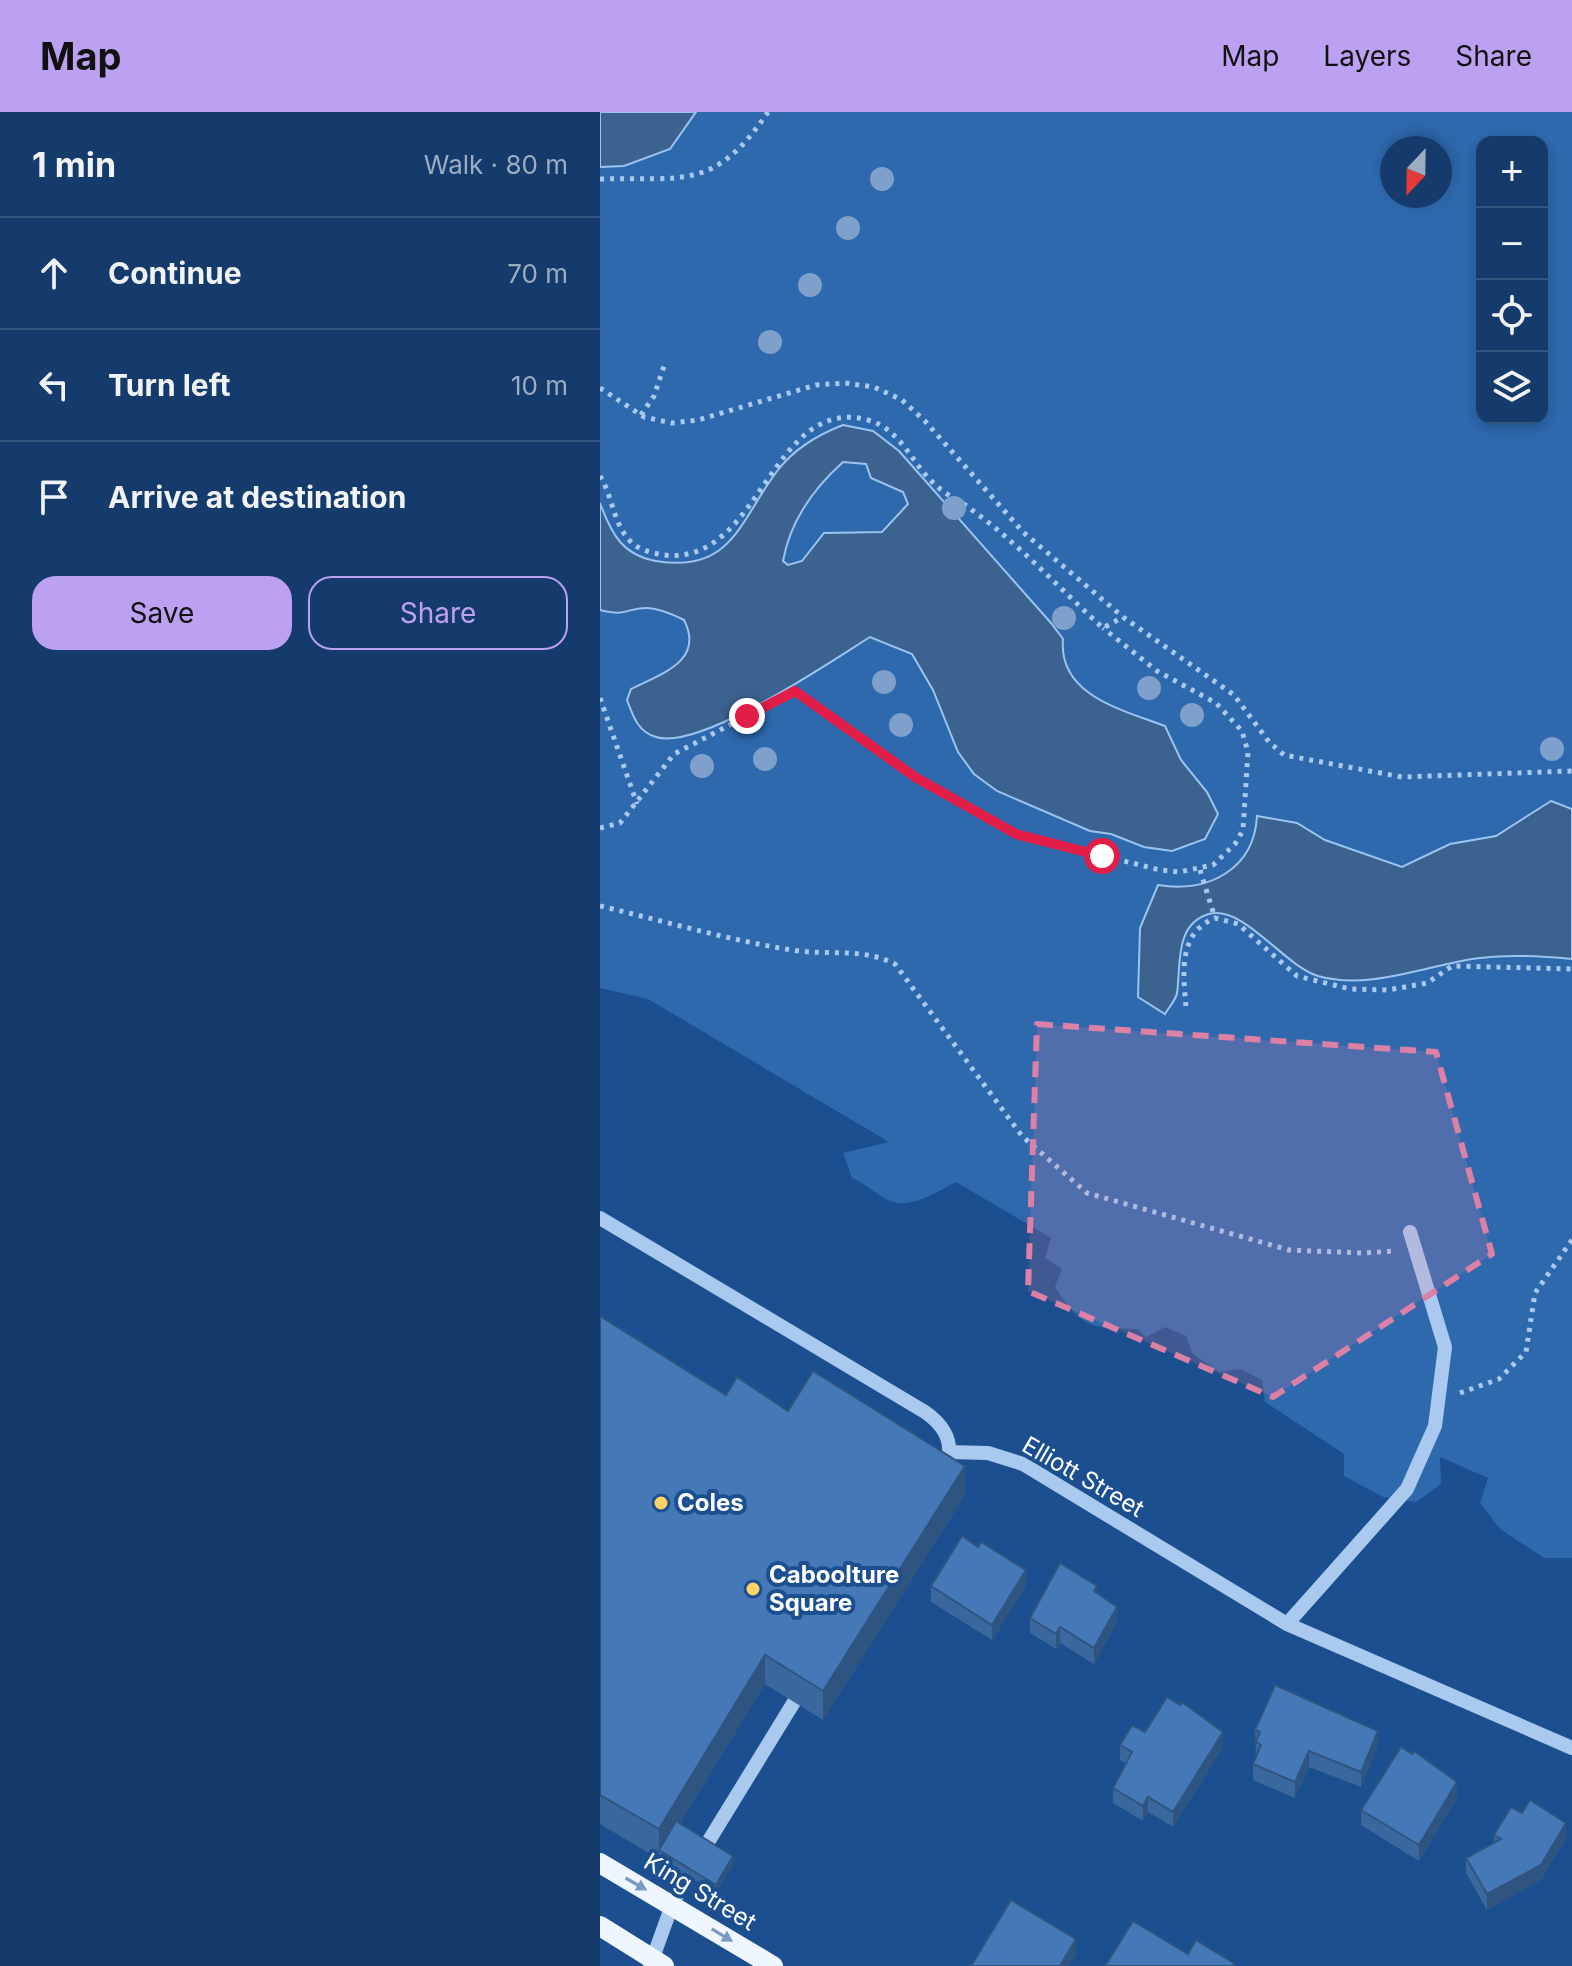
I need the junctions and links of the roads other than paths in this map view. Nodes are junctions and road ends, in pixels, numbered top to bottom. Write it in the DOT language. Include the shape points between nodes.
graph roads {
  1 [pos="600,1218"];
  2 [pos="1410,1232"];
  3 [pos="949,1452"];
  4 [pos="938,1478"];
  5 [pos="1287,1624"];
  6 [pos="794,1702"];
  7 [pos="1572,1748"];
  8 [pos="705,1847"];
  9 [pos="600,1863"];
  10 [pos="687,1876"];
  11 [pos="672,1905"];
  12 [pos="600,1926"];
  13 [pos="655,1964"];
  14 [pos="773,1966"];
  1 -- 3 [label="street" via="925,1412 938,1421"];
  2 -- 5 [label="street" via="1445,1347 1435,1426 1407,1489"];
  3 -- 4 [label="street"];
  3 -- 5 [label="street, Elliott Street" via="988,1453 1023,1464"];
  5 -- 7 [label="street, Elliott Street"];
  6 -- 8 [label="street"];
  9 -- 11 [label="main road, King Street, one-way"];
  10 -- 11 [label="street"];
  11 -- 13 [label="street"];
  11 -- 14 [label="main road, King Street, one-way"];
  12 -- 13 [label="main road"];
}
